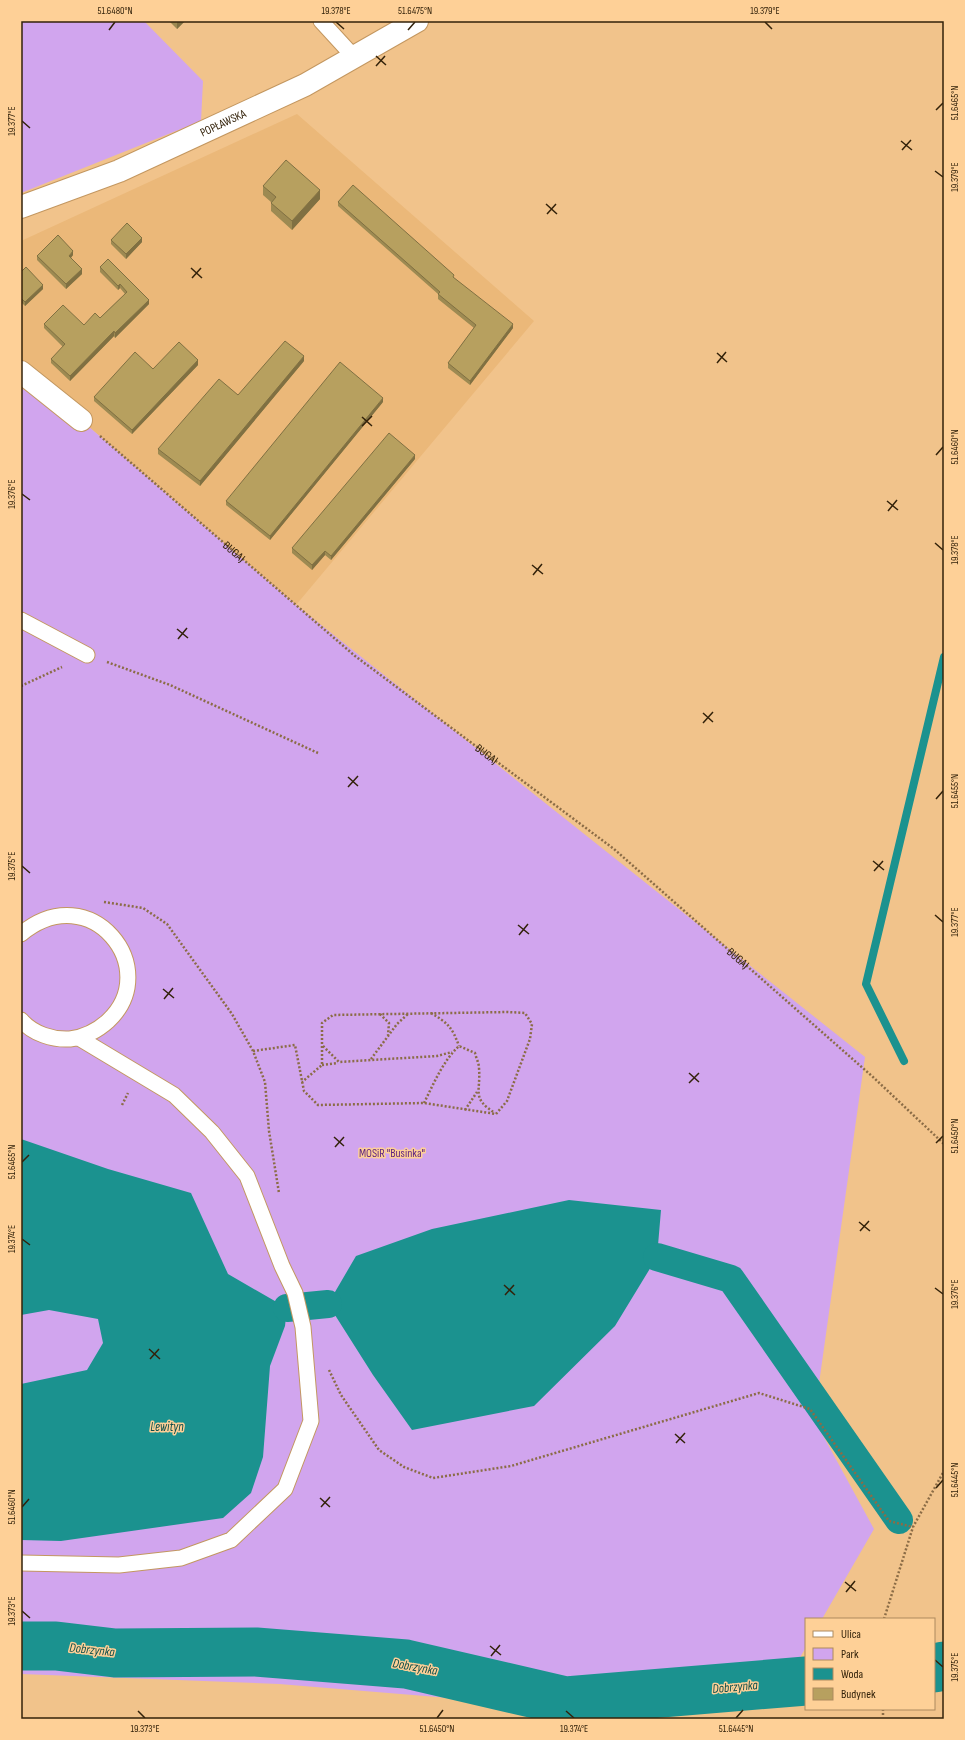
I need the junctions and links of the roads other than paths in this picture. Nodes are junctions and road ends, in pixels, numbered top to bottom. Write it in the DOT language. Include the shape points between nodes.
graph roads {
  1 [pos="321,21"];
  2 [pos="417,21"];
  3 [pos="354,57"];
  4 [pos="21,207"];
  5 [pos="21,372"];
  6 [pos="81,420"];
  7 [pos="21,620"];
  8 [pos="87,655"];
  9 [pos="51,916"];
  10 [pos="21,919"];
  11 [pos="21,934"];
  12 [pos="21,1020"];
  13 [pos="79,1038"];
  14 [pos="21,1563"];
  1 -- 3 [label="lane"];
  2 -- 3 [label="street, POPŁAWSKA"];
  3 -- 4 [label="street, POPŁAWSKA" via="305,85 119,171"];
  5 -- 6 [label="street"];
  7 -- 8 [label="lane"];
  9 -- 10 [label="lane"];
  9 -- 11 [label="lane" via="33,924"];
  9 -- 13 [label="lane" via="73,915 94,921 111,934 123,952 128,974 125,995 115,1014 99,1029"];
  12 -- 13 [label="lane" via="41,1034 60,1039"];
  13 -- 14 [label="lane" via="174,1095 212,1132 246,1176 295,1293 303,1326 310,1421 285,1489 231,1540 181,1558 119,1565"];
}
